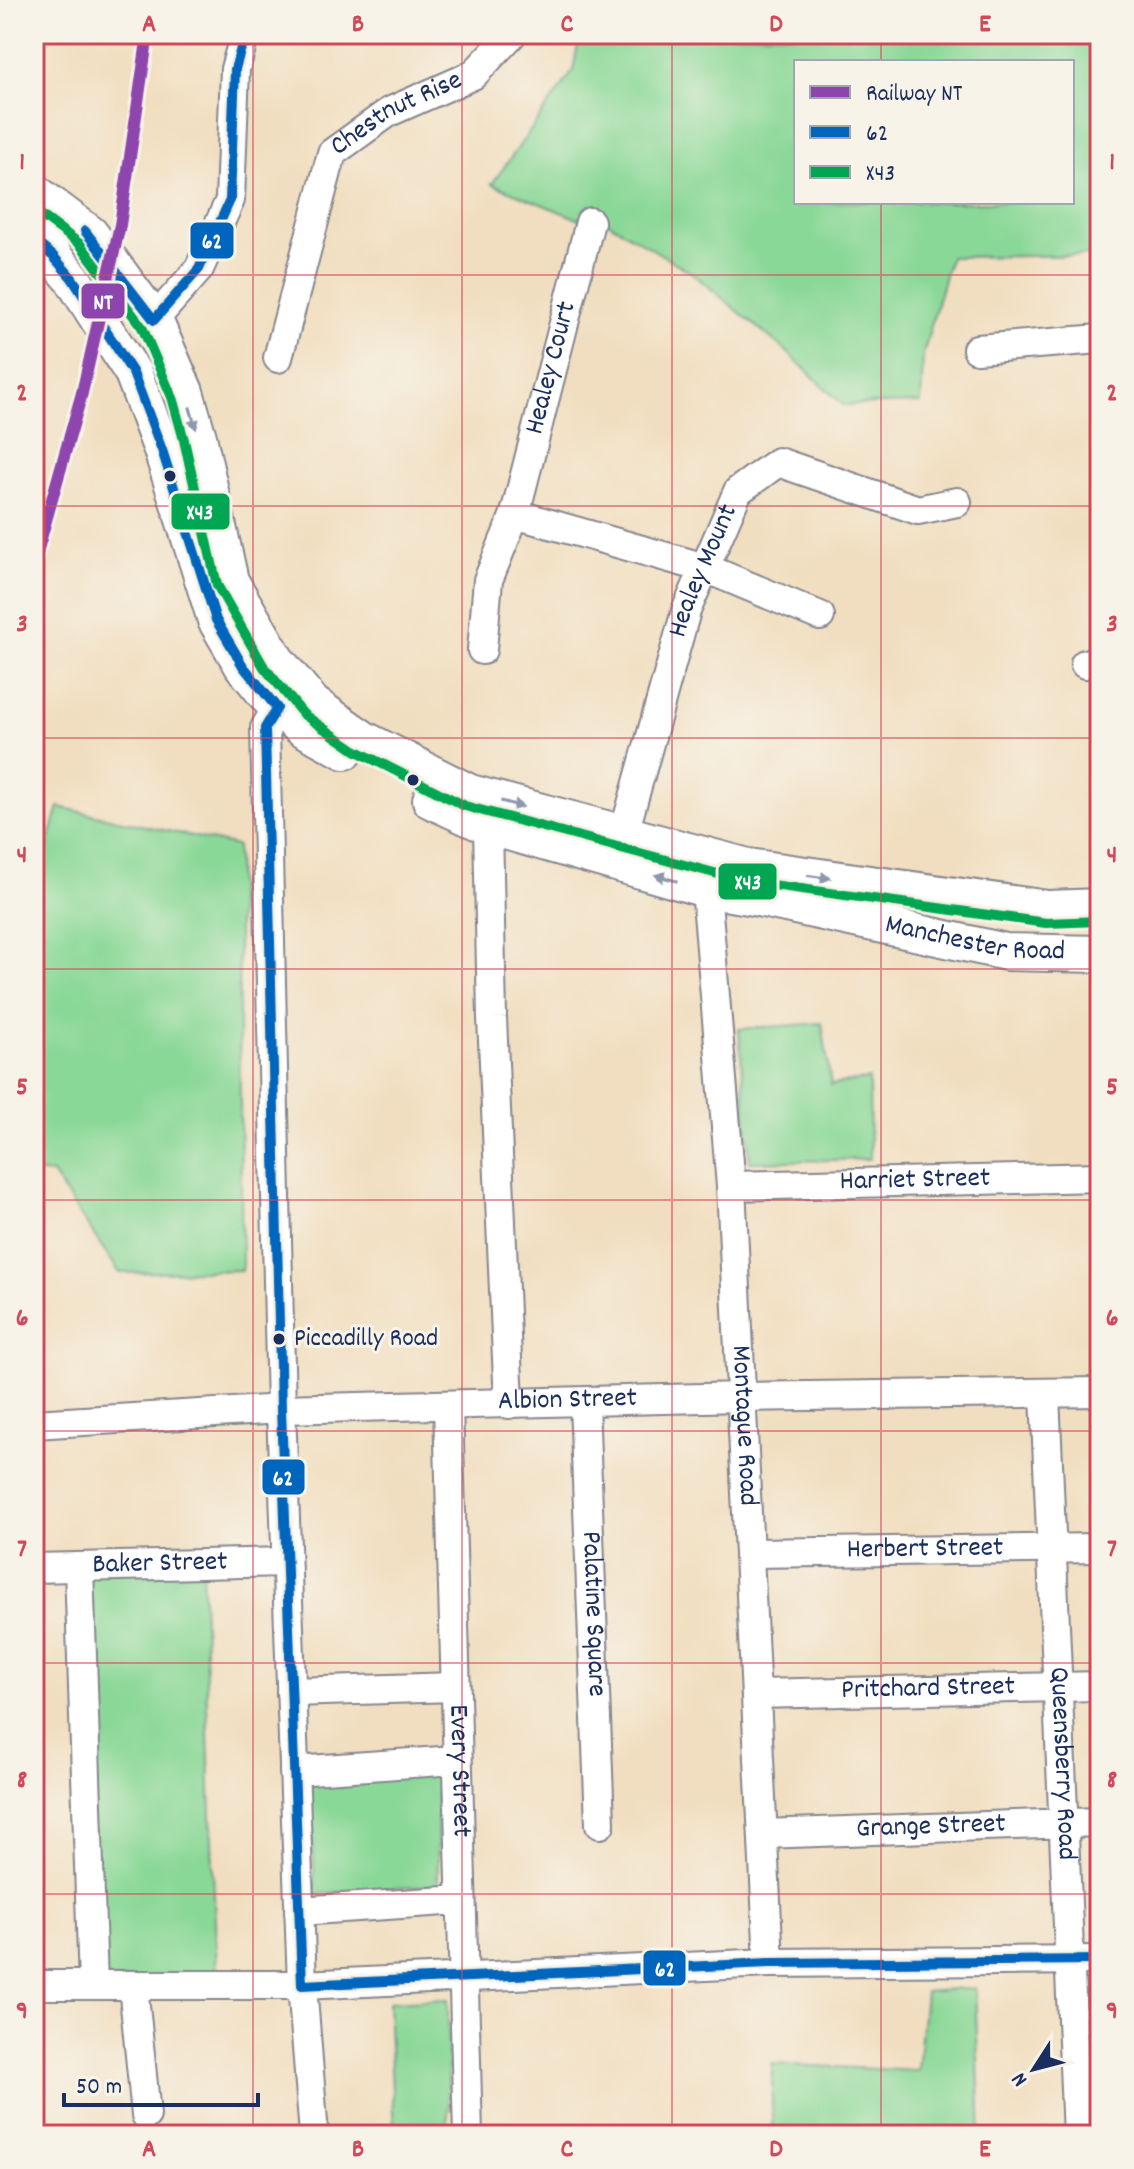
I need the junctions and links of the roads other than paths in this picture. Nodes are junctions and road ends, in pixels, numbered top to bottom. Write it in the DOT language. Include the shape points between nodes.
graph roads {
  1 [pos="245,34"];
  2 [pos="512,34"];
  3 [pos="34,192"];
  4 [pos="590,222"];
  5 [pos="34,241"];
  6 [pos="154,320"];
  7 [pos="1100,339"];
  8 [pos="113,340"];
  9 [pos="977,349"];
  10 [pos="278,358"];
  11 [pos="957,502"];
  12 [pos="515,514"];
  13 [pos="705,568"];
  14 [pos="820,616"];
  15 [pos="482,650"];
  16 [pos="288,698"];
  17 [pos="488,826"];
  18 [pos="624,833"];
  19 [pos="706,889"];
  20 [pos="1100,907"];
  21 [pos="1100,954"];
  22 [pos="1100,1177"];
  23 [pos="731,1186"];
  24 [pos="1100,1392"];
  25 [pos="1045,1394"];
  26 [pos="742,1397"];
  27 [pos="584,1402"];
  28 [pos="509,1404"];
  29 [pos="448,1405"];
  30 [pos="281,1409"];
  31 [pos="34,1424"];
  32 [pos="1051,1548"];
  33 [pos="1100,1548"];
  34 [pos="749,1553"];
  35 [pos="286,1562"];
  36 [pos="79,1567"];
  37 [pos="34,1568"];
  38 [pos="1100,1686"];
  39 [pos="455,1687"];
  40 [pos="1058,1687"];
  41 [pos="291,1692"];
  42 [pos="756,1694"];
  43 [pos="456,1760"];
  44 [pos="294,1771"];
  45 [pos="1100,1822"];
  46 [pos="600,1824"];
  47 [pos="1062,1824"];
  48 [pos="763,1834"];
  49 [pos="460,1900"];
  50 [pos="299,1911"];
  51 [pos="1069,1960"];
  52 [pos="1100,1960"];
  53 [pos="769,1963"];
  54 [pos="462,1976"];
  55 [pos="34,1985"];
  56 [pos="93,1985"];
  57 [pos="133,1985"];
  58 [pos="302,1985"];
  59 [pos="146,2115"];
  60 [pos="314,2135"];
  61 [pos="468,2135"];
  62 [pos="1077,2135"];
  1 -- 6 [label="street" via="235,69 230,200 199,269"];
  2 -- 10 [label="street, Chestnut Rise" via="473,75 389,112 332,153"];
  3 -- 6 [label="main road, Manchester Road" via="90,234"];
  4 -- 12 [label="street, Healey Court"];
  5 -- 8 [label="main road, Manchester Road" via="72,278"];
  6 -- 8 [label="main road"];
  6 -- 16 [label="main road, Manchester Road, one-way" via="185,392 230,581 276,660"];
  7 -- 9 [label="street"];
  8 -- 16 [label="main road, Manchester Road" via="133,373 162,450 216,620 243,666"];
  11 -- 13 [label="street, Healey Mount" via="918,510 778,462 738,491"];
  12 -- 13 [label="street"];
  12 -- 15 [label="street, Healey Court" via="488,580"];
  13 -- 14 [label="street"];
  13 -- 18 [label="street, Healey Mount" via="686,611"];
  16 -- 17 [label="main road, Manchester Road" via="315,735"];
  16 -- 18 [label="main road, Manchester Road, one-way" via="313,704 363,739 470,793"];
  16 -- 30 [label="street" via="265,728"];
  19 -- 17 [label="main road, Manchester Road, one-way"];
  17 -- 28 [label="street"];
  18 -- 20 [label="main road, Manchester Road, one-way" via="748,867 1048,909"];
  19 -- 21 [label="main road, Manchester Road" via="1006,952"];
  19 -- 23 [label="street, Montague Road"];
  22 -- 23 [label="street, Harriet Street"];
  23 -- 26 [label="street, Montague Road"];
  24 -- 25 [label="street, Albion Street"];
  25 -- 26 [label="street, Albion Street"];
  25 -- 32 [label="street, Queensberry Road"];
  26 -- 27 [label="street, Albion Street"];
  26 -- 34 [label="street, Montague Road"];
  27 -- 28 [label="street, Albion Street"];
  27 -- 46 [label="street, Palatine Square"];
  28 -- 29 [label="street, Albion Street"];
  29 -- 30 [label="street, Albion Street"];
  29 -- 39 [label="street, Every Street"];
  30 -- 31 [label="street, Albion Street"];
  30 -- 35 [label="street"];
  32 -- 33 [label="street, Herbert Street"];
  32 -- 34 [label="street, Herbert Street"];
  32 -- 40 [label="street, Queensberry Road"];
  34 -- 42 [label="street, Montague Road"];
  35 -- 36 [label="street, Baker Street"];
  35 -- 41 [label="street"];
  36 -- 37 [label="street, Baker Street"];
  36 -- 56 [label="street"];
  38 -- 40 [label="street, Pritchard Street"];
  39 -- 41 [label="street"];
  39 -- 43 [label="street, Every Street"];
  40 -- 42 [label="street, Pritchard Street"];
  40 -- 47 [label="street, Queensberry Road"];
  41 -- 44 [label="street"];
  42 -- 48 [label="street, Montague Road"];
  43 -- 44 [label="street"];
  43 -- 49 [label="street, Every Street"];
  44 -- 50 [label="street"];
  45 -- 47 [label="street, Grange Street"];
  47 -- 48 [label="street, Grange Street"];
  47 -- 51 [label="street, Queensberry Road"];
  48 -- 53 [label="street, Montague Road"];
  49 -- 50 [label="street"];
  49 -- 54 [label="street, Every Street"];
  50 -- 58 [label="street"];
  51 -- 52 [label="street"];
  51 -- 53 [label="street"];
  51 -- 62 [label="street, Queensberry Road"];
  53 -- 54 [label="street"];
  54 -- 58 [label="street"];
  54 -- 61 [label="street, Every Street"];
  55 -- 56 [label="street"];
  56 -- 57 [label="street"];
  57 -- 58 [label="street"];
  57 -- 59 [label="street"];
  58 -- 60 [label="street"];
}
